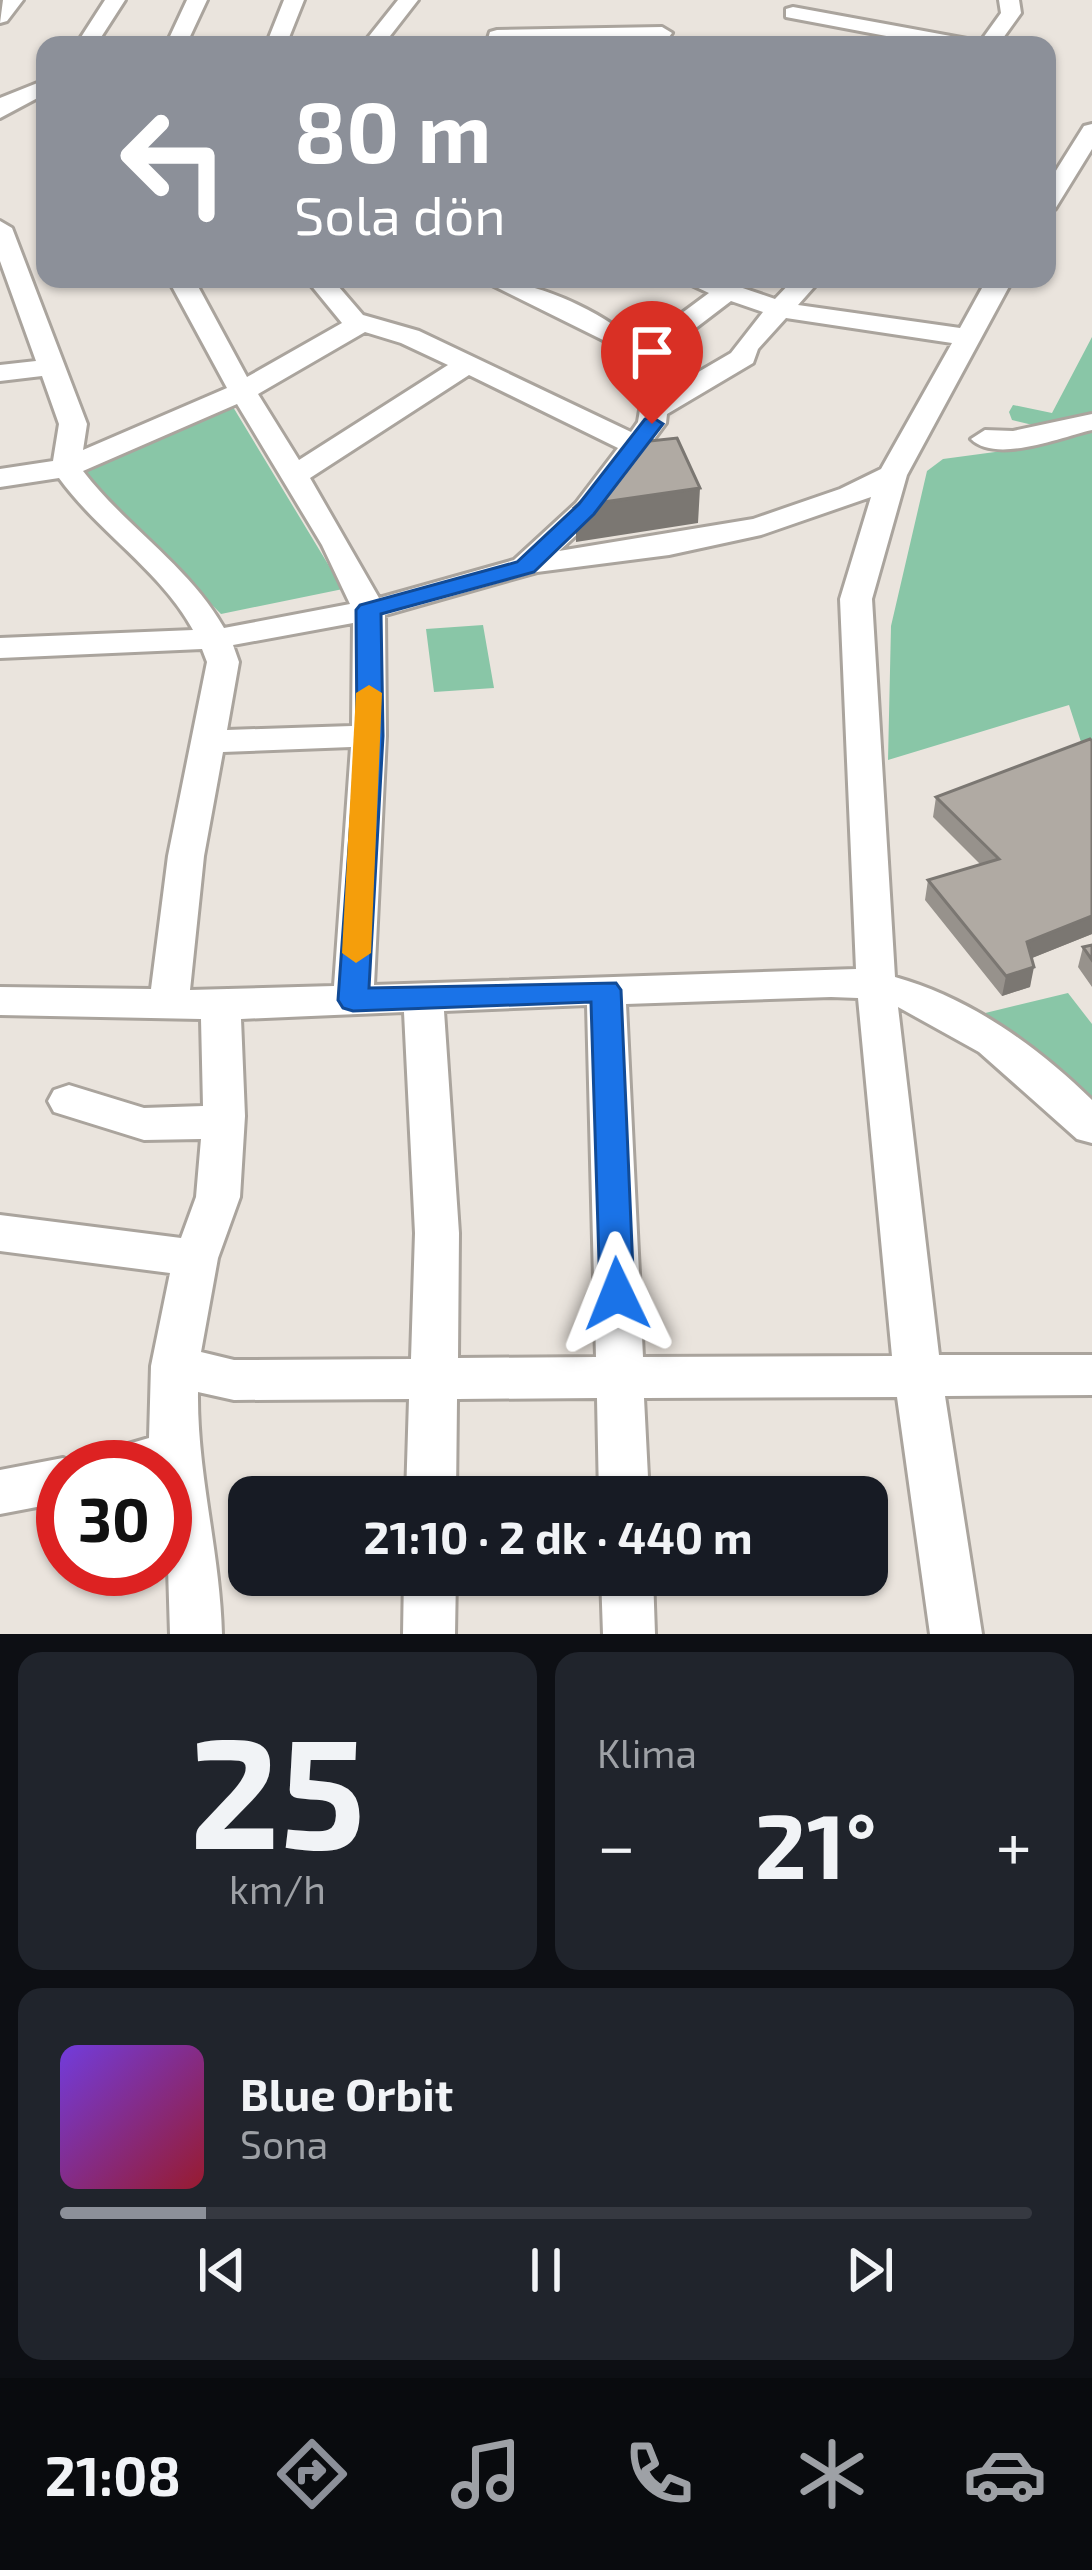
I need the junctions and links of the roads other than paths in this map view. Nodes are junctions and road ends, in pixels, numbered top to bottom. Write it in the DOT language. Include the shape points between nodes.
graph roads {
  1 [pos="14,0"];
  2 [pos="115,0"];
  3 [pos="197,0"];
  4 [pos="294,0"];
  5 [pos="408,0"];
  6 [pos="1010,0"];
  7 [pos="792,7"];
  8 [pos="662,8"];
  9 [pos="0,17"];
  10 [pos="92,36"];
  11 [pos="180,36"];
  12 [pos="280,36"];
  13 [pos="379,36"];
  14 [pos="662,36"];
  15 [pos="806,36"];
  16 [pos="926,36"];
  17 [pos="994,36"];
  18 [pos="0,81"];
  19 [pos="36,87"];
  20 [pos="36,92"];
  21 [pos="0,111"];
  22 [pos="1092,131"];
  23 [pos="1056,189"];
  24 [pos="0,228"];
  25 [pos="186,288"];
  26 [pos="326,288"];
  27 [pos="512,288"];
  28 [pos="711,288"];
  29 [pos="800,288"];
  30 [pos="995,288"];
  31 [pos="724,294"];
  32 [pos="781,310"];
  33 [pos="362,323"];
  34 [pos="967,337"];
  35 [pos="638,359"];
  36 [pos="468,364"];
  37 [pos="52,367"];
  38 [pos="0,373"];
  39 [pos="243,392"];
  40 [pos="654,410"];
  41 [pos="1092,422"];
  42 [pos="985,439"];
  43 [pos="635,446"];
  44 [pos="66,468"];
  45 [pos="295,475"];
  46 [pos="892,475"];
  47 [pos="0,478"];
  48 [pos="529,564"];
  49 [pos="368,610"];
  50 [pos="217,639"];
  51 [pos="0,648"];
  52 [pos="370,736"];
  53 [pos="207,742"];
  54 [pos="876,985"];
  55 [pos="606,990"];
  56 [pos="353,1000"];
  57 [pos="422,1000"];
  58 [pos="0,1001"];
  59 [pos="169,1005"];
  60 [pos="221,1006"];
  61 [pos="69,1101"];
  62 [pos="223,1122"];
  63 [pos="1092,1126"];
  64 [pos="0,1233"];
  65 [pos="196,1258"];
  66 [pos="175,1366"];
  67 [pos="1092,1375"];
  68 [pos="917,1376"];
  69 [pos="435,1377"];
  70 [pos="620,1380"];
  71 [pos="172,1440"];
  72 [pos="432,1476"];
  73 [pos="623,1476"];
  74 [pos="36,1485"];
  75 [pos="0,1492"];
  76 [pos="192,1561"];
  77 [pos="430,1596"];
  78 [pos="628,1596"];
  79 [pos="196,1634"];
  80 [pos="429,1634"];
  81 [pos="629,1634"];
  82 [pos="956,1634"];
  1 -- 9 [label="street"];
  2 -- 10 [label="street"];
  3 -- 11 [label="street"];
  4 -- 12 [label="street"];
  5 -- 13 [label="street"];
  6 -- 17 [label="street" via="1011,13"];
  7 -- 15 [label="street" via="796,34"];
  7 -- 16 [label="street"];
  8 -- 14 [label="street"];
  18 -- 19 [label="street"];
  20 -- 21 [label="street"];
  22 -- 23 [label="street"];
  24 -- 37 [label="street"];
  25 -- 39 [label="street"];
  26 -- 33 [label="street"];
  27 -- 35 [label="street" via="612,334"];
  28 -- 31 [label="street"];
  29 -- 32 [label="street"];
  30 -- 34 [label="street"];
  31 -- 32 [label="street"];
  31 -- 35 [label="street"];
  32 -- 34 [label="street"];
  32 -- 40 [label="street" via="744,357"];
  33 -- 36 [label="street"];
  33 -- 39 [label="street"];
  34 -- 46 [label="street"];
  35 -- 40 [label="street" via="659,378"];
  36 -- 43 [label="street"];
  36 -- 45 [label="street"];
  37 -- 38 [label="street"];
  37 -- 44 [label="street" via="73,424"];
  39 -- 44 [label="street"];
  39 -- 45 [label="street"];
  40 -- 43 [label="street"];
  41 -- 42 [label="street"];
  43 -- 48 [label="street"];
  44 -- 47 [label="street"];
  44 -- 50 [label="street" via="187,594"];
  45 -- 49 [label="street"];
  46 -- 48 [label="street" via="855,495 701,541"];
  46 -- 54 [label="street" via="856,599"];
  48 -- 49 [label="street"];
  49 -- 50 [label="street"];
  49 -- 52 [label="street"];
  50 -- 51 [label="street"];
  50 -- 53 [label="street" via="223,662"];
  52 -- 53 [label="street"];
  52 -- 56 [label="street"];
  53 -- 59 [label="street"];
  54 -- 55 [label="street"];
  54 -- 63 [label="street" via="946,1010"];
  54 -- 68 [label="street"];
  55 -- 57 [label="street"];
  55 -- 70 [label="street"];
  56 -- 57 [label="street"];
  56 -- 60 [label="street"];
  57 -- 69 [label="street" via="436,1156"];
  58 -- 59 [label="street"];
  59 -- 60 [label="street"];
  60 -- 62 [label="street"];
  61 -- 62 [label="street" via="144,1124"];
  62 -- 65 [label="street" via="218,1197"];
  64 -- 65 [label="street"];
  65 -- 66 [label="street"];
  66 -- 69 [label="street" via="234,1380"];
  66 -- 71 [label="street"];
  67 -- 68 [label="street"];
  68 -- 70 [label="street"];
  68 -- 82 [label="street"];
  69 -- 70 [label="street"];
  69 -- 72 [label="street"];
  70 -- 73 [label="street"];
  74 -- 75 [label="street"];
  76 -- 79 [label="street"];
  77 -- 80 [label="street"];
  78 -- 81 [label="street"];
}
